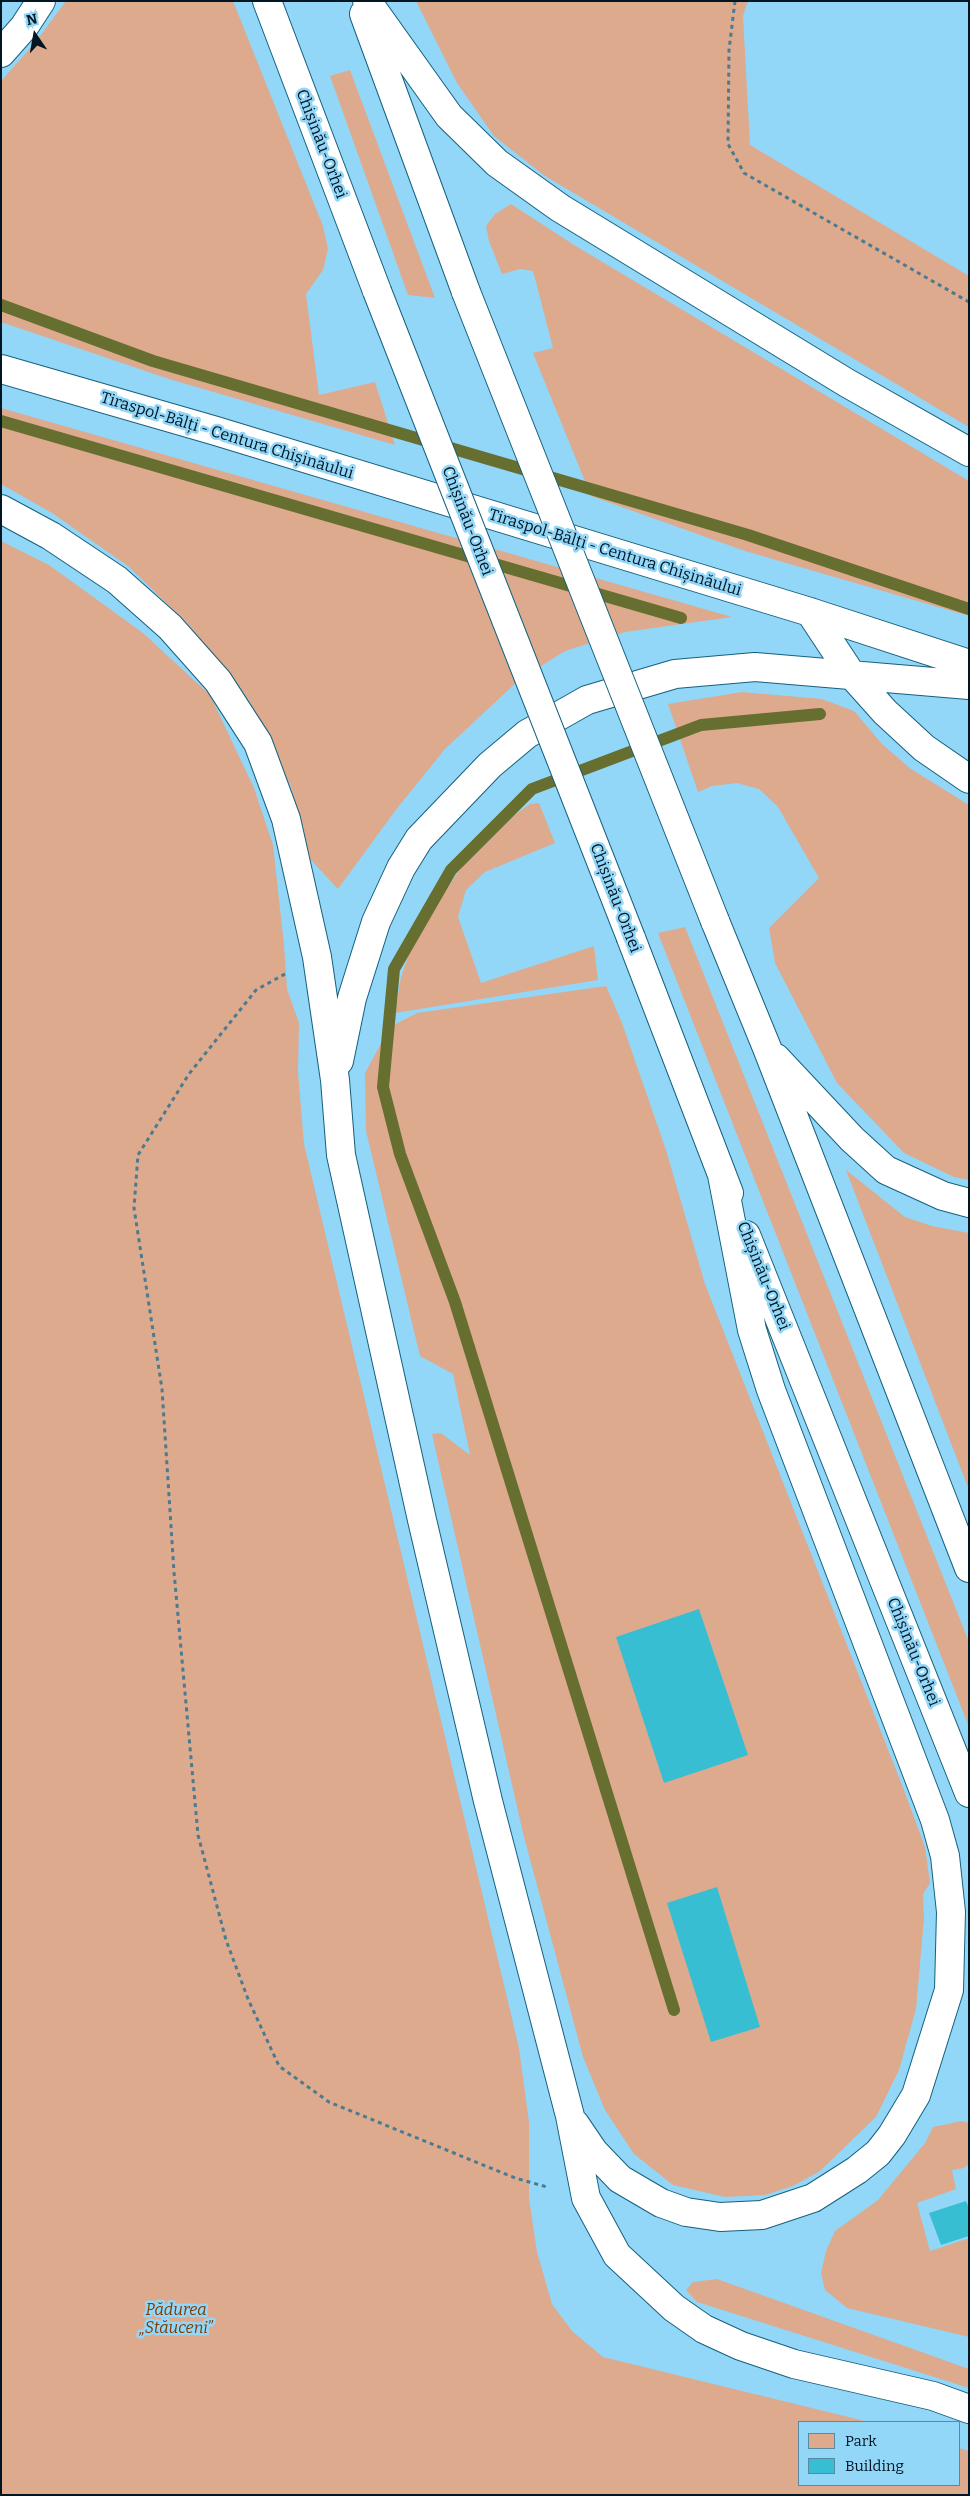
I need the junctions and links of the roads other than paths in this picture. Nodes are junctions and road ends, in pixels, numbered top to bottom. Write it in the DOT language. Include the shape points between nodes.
graph roads {
  1 [pos="41,1"];
  2 [pos="267,1"];
  3 [pos="360,1"];
  4 [pos="367,1"];
  5 [pos="1,54"];
  6 [pos="1,369"];
  7 [pos="969,452"];
  8 [pos="1,509"];
  9 [pos="810,612"];
  10 [pos="969,664"];
  11 [pos="851,674"];
  12 [pos="969,685"];
  13 [pos="969,779"];
  14 [pos="767,1048"];
  15 [pos="336,1080"];
  16 [pos="722,1175"];
  17 [pos="969,1203"];
  18 [pos="969,1568"];
  19 [pos="969,1793"];
  20 [pos="570,2116"];
  21 [pos="969,2409"];
  1 -- 5 [label="highway"];
  2 -- 16 [label="highway, Chișinău-Orhei, bridge"];
  3 -- 14 [label="highway, bridge" via="466,292"];
  4 -- 7 [label="highway" via="449,116 497,163 569,213 847,383"];
  6 -- 9 [label="highway, Tiraspol-Bălți - Centura Chișinăului"];
  8 -- 15 [label="highway" via="51,536 117,580 170,627 218,681 258,743 286,818 317,957"];
  9 -- 10 [label="highway, Tiraspol-Bălți - Centura Chișinăului"];
  9 -- 11 [label="highway"];
  11 -- 12 [label="highway"];
  11 -- 13 [label="highway" via="924,748"];
  11 -- 15 [label="highway" via="755,667 674,674 586,700 527,734 490,765 419,839 401,868 376,922 352,998"];
  14 -- 17 [label="highway" via="852,1139 886,1170 943,1196"];
  14 -- 18 [label="highway"];
  15 -- 20 [label="highway" via="341,1155 420,1510 488,1801"];
  16 -- 19 [label="highway, Chișinău-Orhei"];
  16 -- 20 [label="highway" via="752,1330 771,1390 938,1829 945,1856 951,1912 949,1990 916,2095 892,2135 857,2170 812,2198 762,2215 720,2217 686,2212 660,2202 620,2179 594,2152"];
  20 -- 21 [label="highway" via="586,2198 617,2255 674,2308 704,2329 741,2346 794,2364 933,2396"];
}
